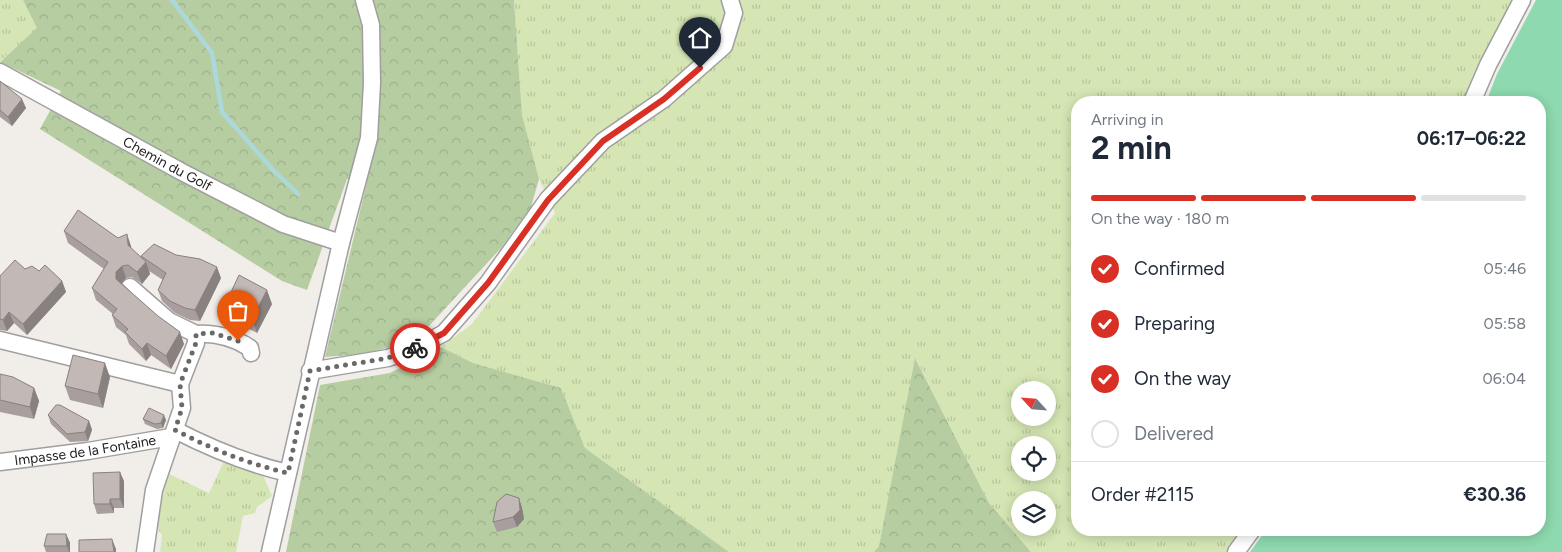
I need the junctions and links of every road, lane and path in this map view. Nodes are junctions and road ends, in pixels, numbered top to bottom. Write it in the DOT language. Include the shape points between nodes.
graph roads {
  1 [pos="364,0"];
  2 [pos="730,0"];
  3 [pos="1522,0"];
  4 [pos="0,72"];
  5 [pos="1475,96"];
  6 [pos="341,243"];
  7 [pos="130,287"];
  8 [pos="196,334"];
  9 [pos="0,340"];
  10 [pos="251,353"];
  11 [pos="310,371"];
  12 [pos="180,384"];
  13 [pos="173,434"];
  14 [pos="0,462"];
  15 [pos="288,473"];
  16 [pos="1248,536"];
  17 [pos="145,552"];
  18 [pos="270,552"];
  19 [pos="1236,552"];
  1 -- 6 [label="street" via="371,26 370,138"];
  2 -- 11 [label="street" via="734,13 724,46 664,99 603,141 548,200 488,283 444,333 388,358"];
  3 -- 5 [label="street"];
  4 -- 6 [label="street, Chemin du Golf" via="283,224"];
  6 -- 11 [label="street"];
  7 -- 8 [label="street" via="169,322"];
  8 -- 10 [label="street" via="213,333 238,341 250,348"];
  8 -- 12 [label="street" via="196,343"];
  9 -- 12 [label="street"];
  11 -- 15 [label="street"];
  12 -- 13 [label="street" via="182,408"];
  13 -- 14 [label="street, Impasse de la Fontaine" via="88,451"];
  13 -- 15 [label="street" via="255,466"];
  13 -- 17 [label="street" via="154,490"];
  15 -- 18 [label="street"];
  16 -- 19 [label="street"];
}
